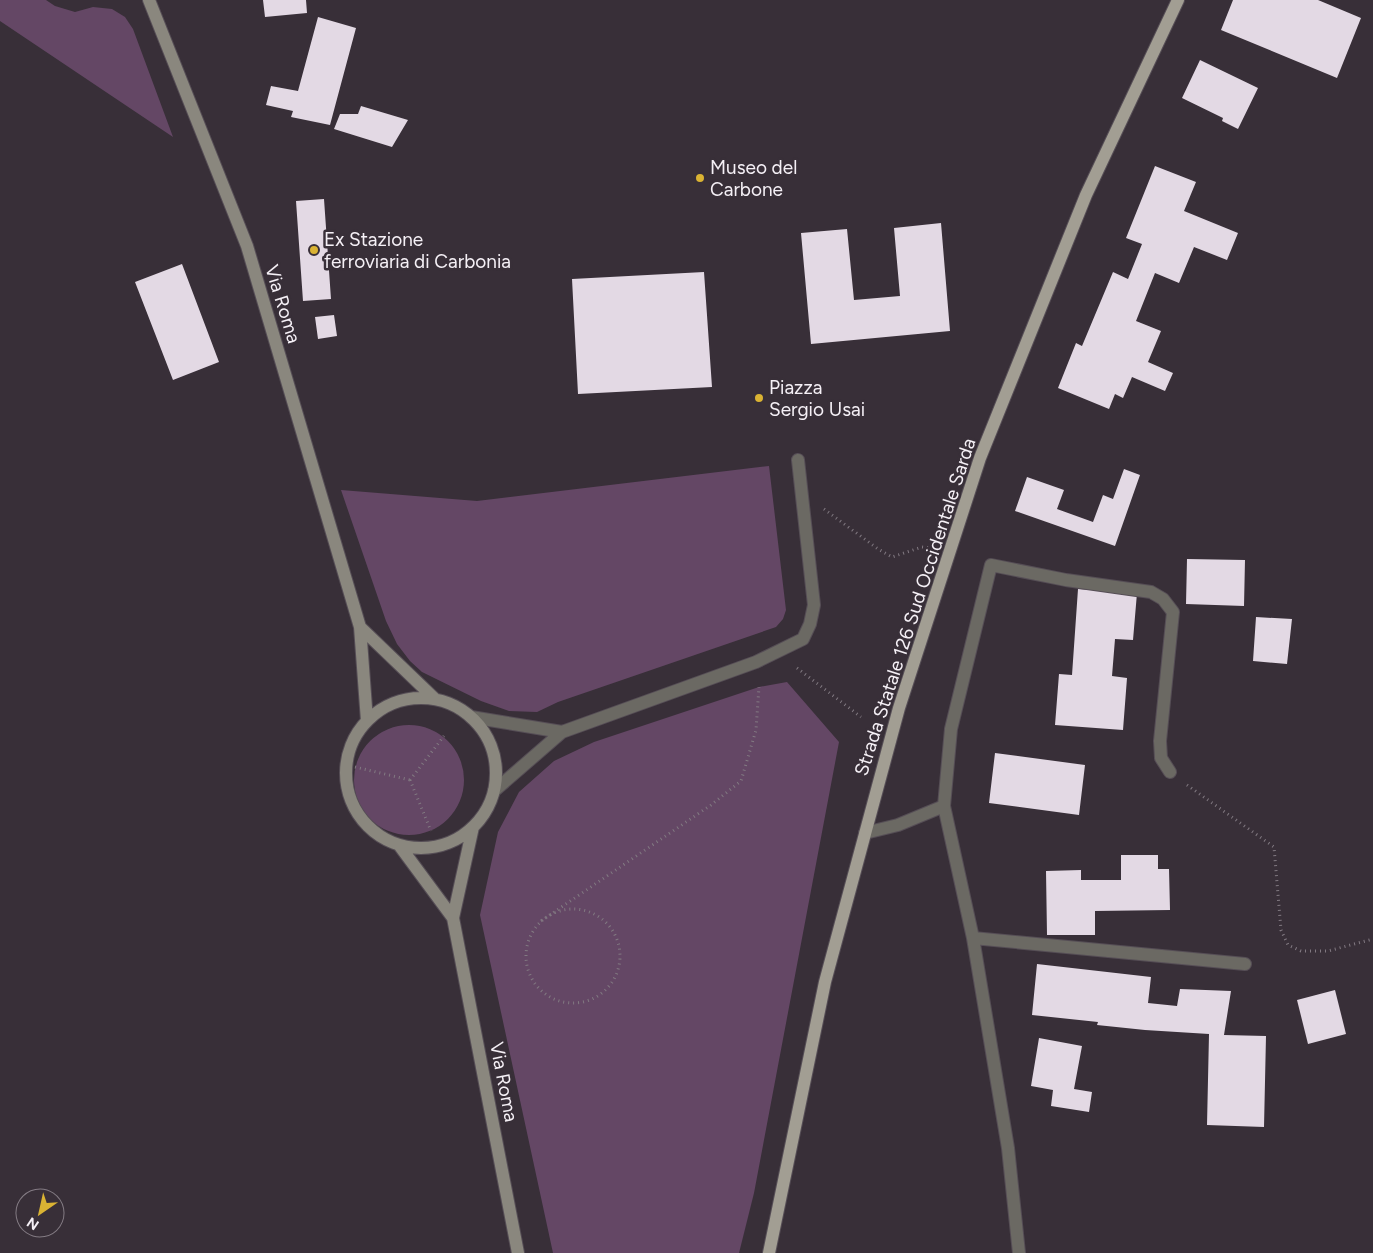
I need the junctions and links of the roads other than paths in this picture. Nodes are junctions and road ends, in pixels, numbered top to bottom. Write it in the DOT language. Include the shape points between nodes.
graph roads {
  1 [pos="149,0"];
  2 [pos="1178,0"];
  3 [pos="798,460"];
  4 [pos="360,627"];
  5 [pos="435,699"];
  6 [pos="471,717"];
  7 [pos="367,721"];
  8 [pos="562,732"];
  9 [pos="1170,772"];
  10 [pos="494,791"];
  11 [pos="944,806"];
  12 [pos="473,827"];
  13 [pos="865,833"];
  14 [pos="399,845"];
  15 [pos="453,918"];
  16 [pos="973,938"];
  17 [pos="1245,964"];
  18 [pos="518,1253"];
  19 [pos="769,1253"];
  20 [pos="1019,1253"];
  1 -- 4 [label="main road, Via Roma" via="246,246"];
  2 -- 13 [label="main road, Strada Statale 126 Sud Occidentale Sarda" via="1086,195 980,458 899,708"];
  3 -- 8 [label="street" via="814,606 803,638 756,662"];
  4 -- 5 [label="main road, Via Roma"];
  4 -- 7 [label="main road, Via Roma"];
  5 -- 6 [label="main road"];
  5 -- 7 [label="main road" via="411,698 387,706"];
  6 -- 8 [label="street"];
  6 -- 10 [label="main road" via="493,751 496,770"];
  7 -- 14 [label="main road" via="356,734 350,750 346,783 351,800 370,828"];
  8 -- 10 [label="street"];
  9 -- 11 [label="street" via="1161,758 1160,741 1172,612 1163,599 1150,592 991,565 951,729"];
  10 -- 12 [label="main road" via="486,810"];
  11 -- 13 [label="street" via="898,825"];
  11 -- 16 [label="street"];
  12 -- 14 [label="main road" via="446,844 415,848"];
  12 -- 15 [label="main road, Via Roma"];
  13 -- 19 [label="main road, Strada Statale 126 Sud Occidentale Sarda" via="825,982"];
  14 -- 15 [label="main road, Via Roma"];
  15 -- 18 [label="main road, Via Roma"];
  16 -- 17 [label="street"];
  16 -- 20 [label="street" via="1008,1148"];
}
